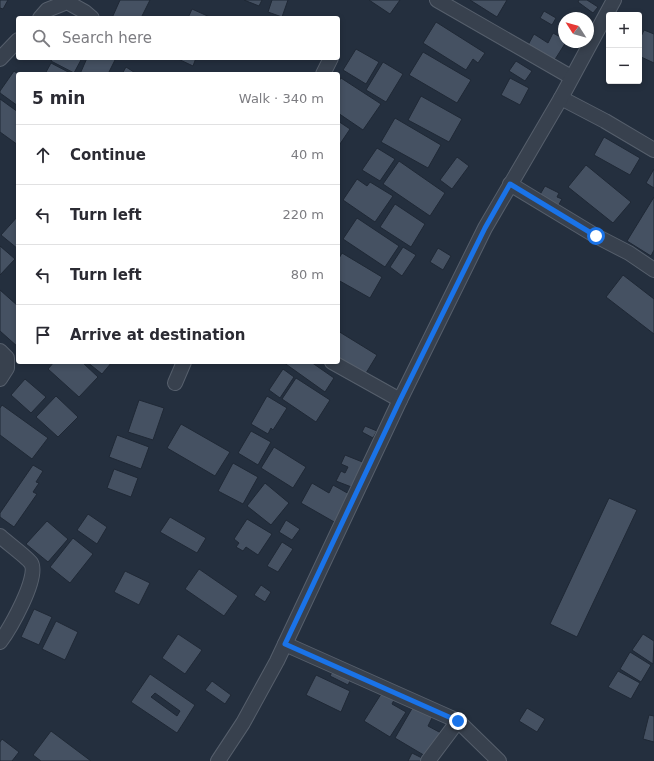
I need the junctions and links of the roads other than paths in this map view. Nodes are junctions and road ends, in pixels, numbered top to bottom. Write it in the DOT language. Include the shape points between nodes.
graph roads {
  1 [pos="437,0"];
  2 [pos="614,0"];
  3 [pos="42,16"];
  4 [pos="90,16"];
  5 [pos="16,42"];
  6 [pos="0,59"];
  7 [pos="330,60"];
  8 [pos="324,72"];
  9 [pos="571,77"];
  10 [pos="561,98"];
  11 [pos="654,150"];
  12 [pos="510,184"];
  13 [pos="654,270"];
  14 [pos="0,351"];
  15 [pos="183,364"];
  16 [pos="336,364"];
  17 [pos="0,379"];
  18 [pos="175,383"];
  19 [pos="400,400"];
  20 [pos="0,536"];
  21 [pos="0,642"];
  22 [pos="285,644"];
  23 [pos="458,721"];
  24 [pos="218,761"];
  25 [pos="428,761"];
  26 [pos="499,761"];
  1 -- 9 [label="street"];
  2 -- 9 [label="street"];
  3 -- 4 [label="street" via="47,10 66,2"];
  5 -- 6 [label="street"];
  7 -- 8 [label="street"];
  9 -- 10 [label="street"];
  10 -- 11 [label="street"];
  10 -- 12 [label="street"];
  12 -- 13 [label="street"];
  12 -- 19 [label="street" via="485,228"];
  14 -- 17 [label="street" via="7,358 7,368"];
  15 -- 18 [label="street"];
  16 -- 19 [label="street"];
  19 -- 22 [label="street"];
  20 -- 21 [label="street" via="31,563 33,574 10,629"];
  22 -- 23 [label="street"];
  22 -- 24 [label="street" via="243,723"];
  23 -- 25 [label="street"];
  23 -- 26 [label="street"];
}
